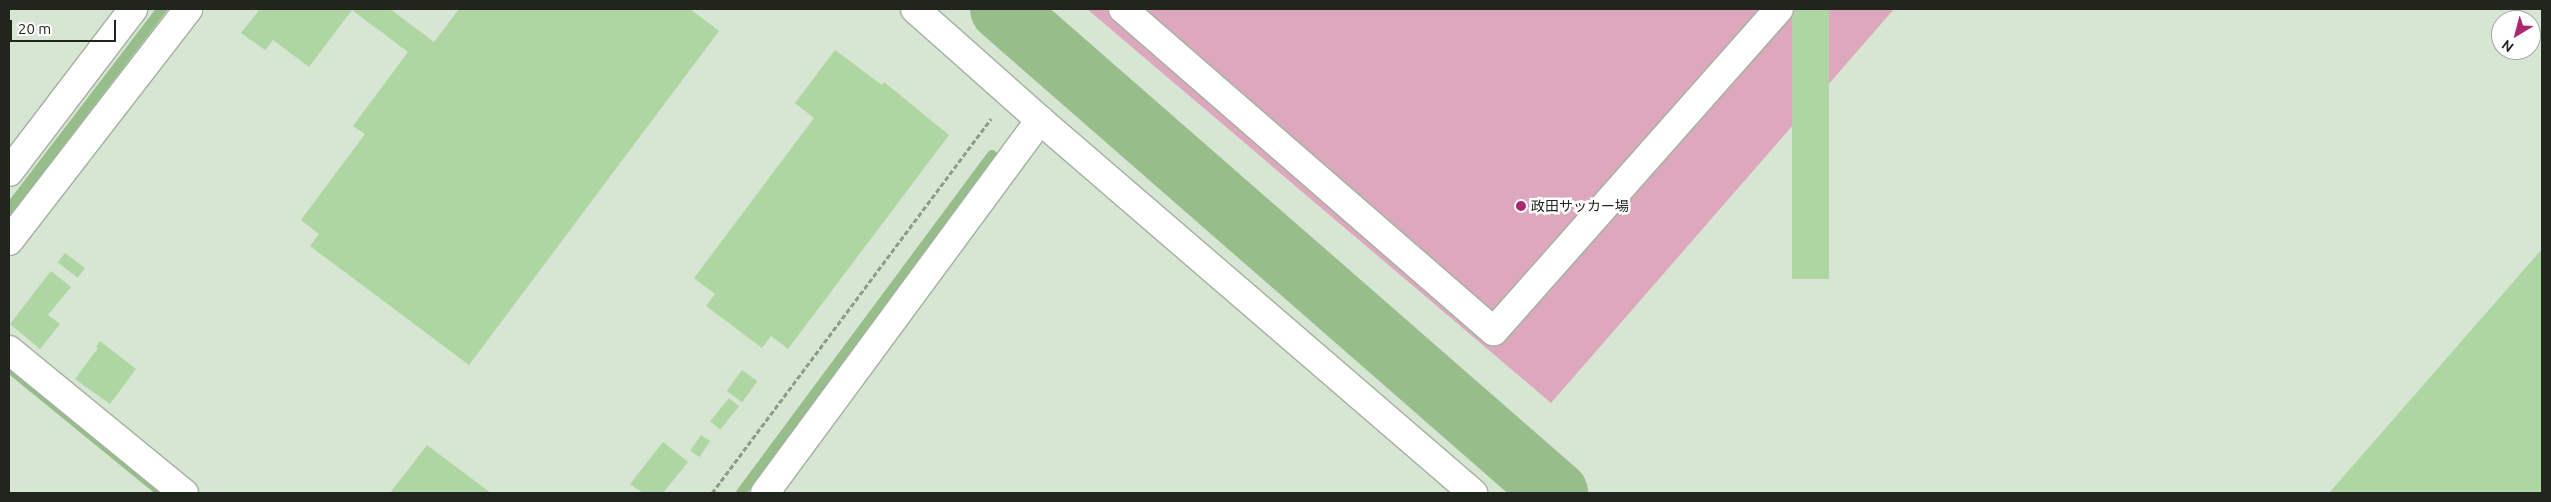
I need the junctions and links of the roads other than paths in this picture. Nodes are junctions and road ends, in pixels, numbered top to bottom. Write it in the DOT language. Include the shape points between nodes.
graph roads {
  1 [pos="133,9"];
  2 [pos="188,9"];
  3 [pos="914,9"];
  4 [pos="1123,9"];
  5 [pos="1779,9"];
  6 [pos="1040,120"];
  7 [pos="9,172"];
  8 [pos="9,241"];
  9 [pos="9,350"];
  10 [pos="184,493"];
  11 [pos="765,493"];
  12 [pos="1473,493"];
  1 -- 7 [label="street"];
  2 -- 8 [label="street"];
  3 -- 6 [label="street"];
  4 -- 5 [label="street" via="1494,331"];
  6 -- 11 [label="street"];
  6 -- 12 [label="street"];
  9 -- 10 [label="street"];
}
